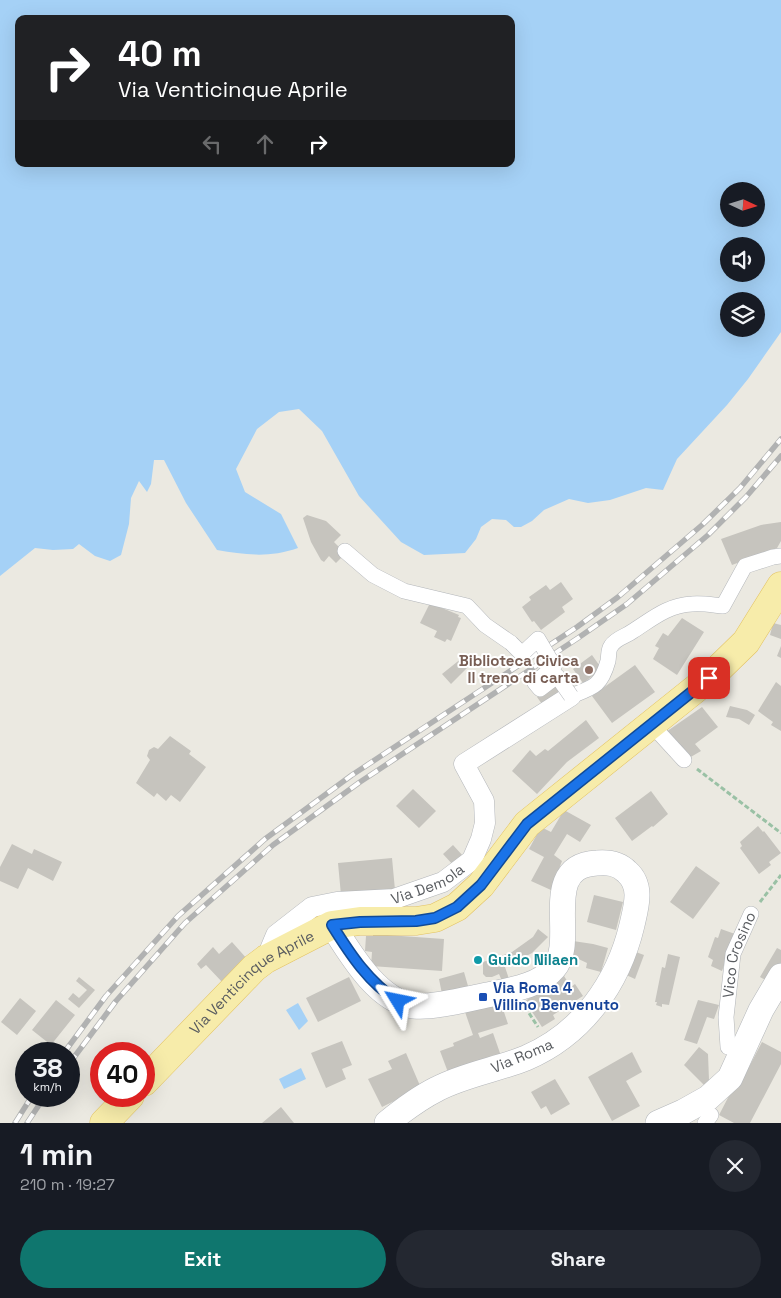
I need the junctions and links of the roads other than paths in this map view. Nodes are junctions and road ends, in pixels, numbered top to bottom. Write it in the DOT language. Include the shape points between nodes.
graph roads {
  1 [pos="345,551"];
  2 [pos="781,556"];
  3 [pos="781,586"];
  4 [pos="571,696"];
  5 [pos="650,724"];
  6 [pos="684,760"];
  7 [pos="751,914"];
  8 [pos="332,925"];
  9 [pos="266,959"];
  10 [pos="781,976"];
  11 [pos="728,1047"];
  12 [pos="155,1071"];
  13 [pos="119,1107"];
  14 [pos="104,1123"];
  15 [pos="386,1123"];
  16 [pos="658,1123"];
  1 -- 4 [label="street, bridge" via="373,575 404,591 467,606 522,654 538,639 554,666 535,683 540,689 556,676"];
  2 -- 4 [label="street" via="745,566 723,606 674,606 615,640 609,648 601,679 589,689"];
  3 -- 5 [label="main road, Via Venticinque Aprile" via="746,642 709,678"];
  4 -- 9 [label="street, Via Demola" via="464,764 484,800 485,823 472,860 443,882 394,899 337,902 312,907 276,935"];
  5 -- 6 [label="street"];
  5 -- 8 [label="main road, Via Venticinque Aprile" via="527,824 481,885 457,907 435,918 416,921"];
  7 -- 11 [label="street, Vico Crosino" via="733,954 726,1017"];
  8 -- 9 [label="main road, Via Venticinque Aprile"];
  8 -- 15 [label="street, Via Roma" via="378,987 398,1001 429,1006 515,989 534,983 556,967 563,948 561,902 566,881 582,866 612,863 634,879 637,901 616,970 595,1005 564,1036 526,1058 438,1088"];
  9 -- 12 [label="main road, Via Venticinque Aprile"];
  10 -- 16 [label="street" via="761,1010 730,1078 708,1098"];
  13 -- 14 [label="main road"];
}
